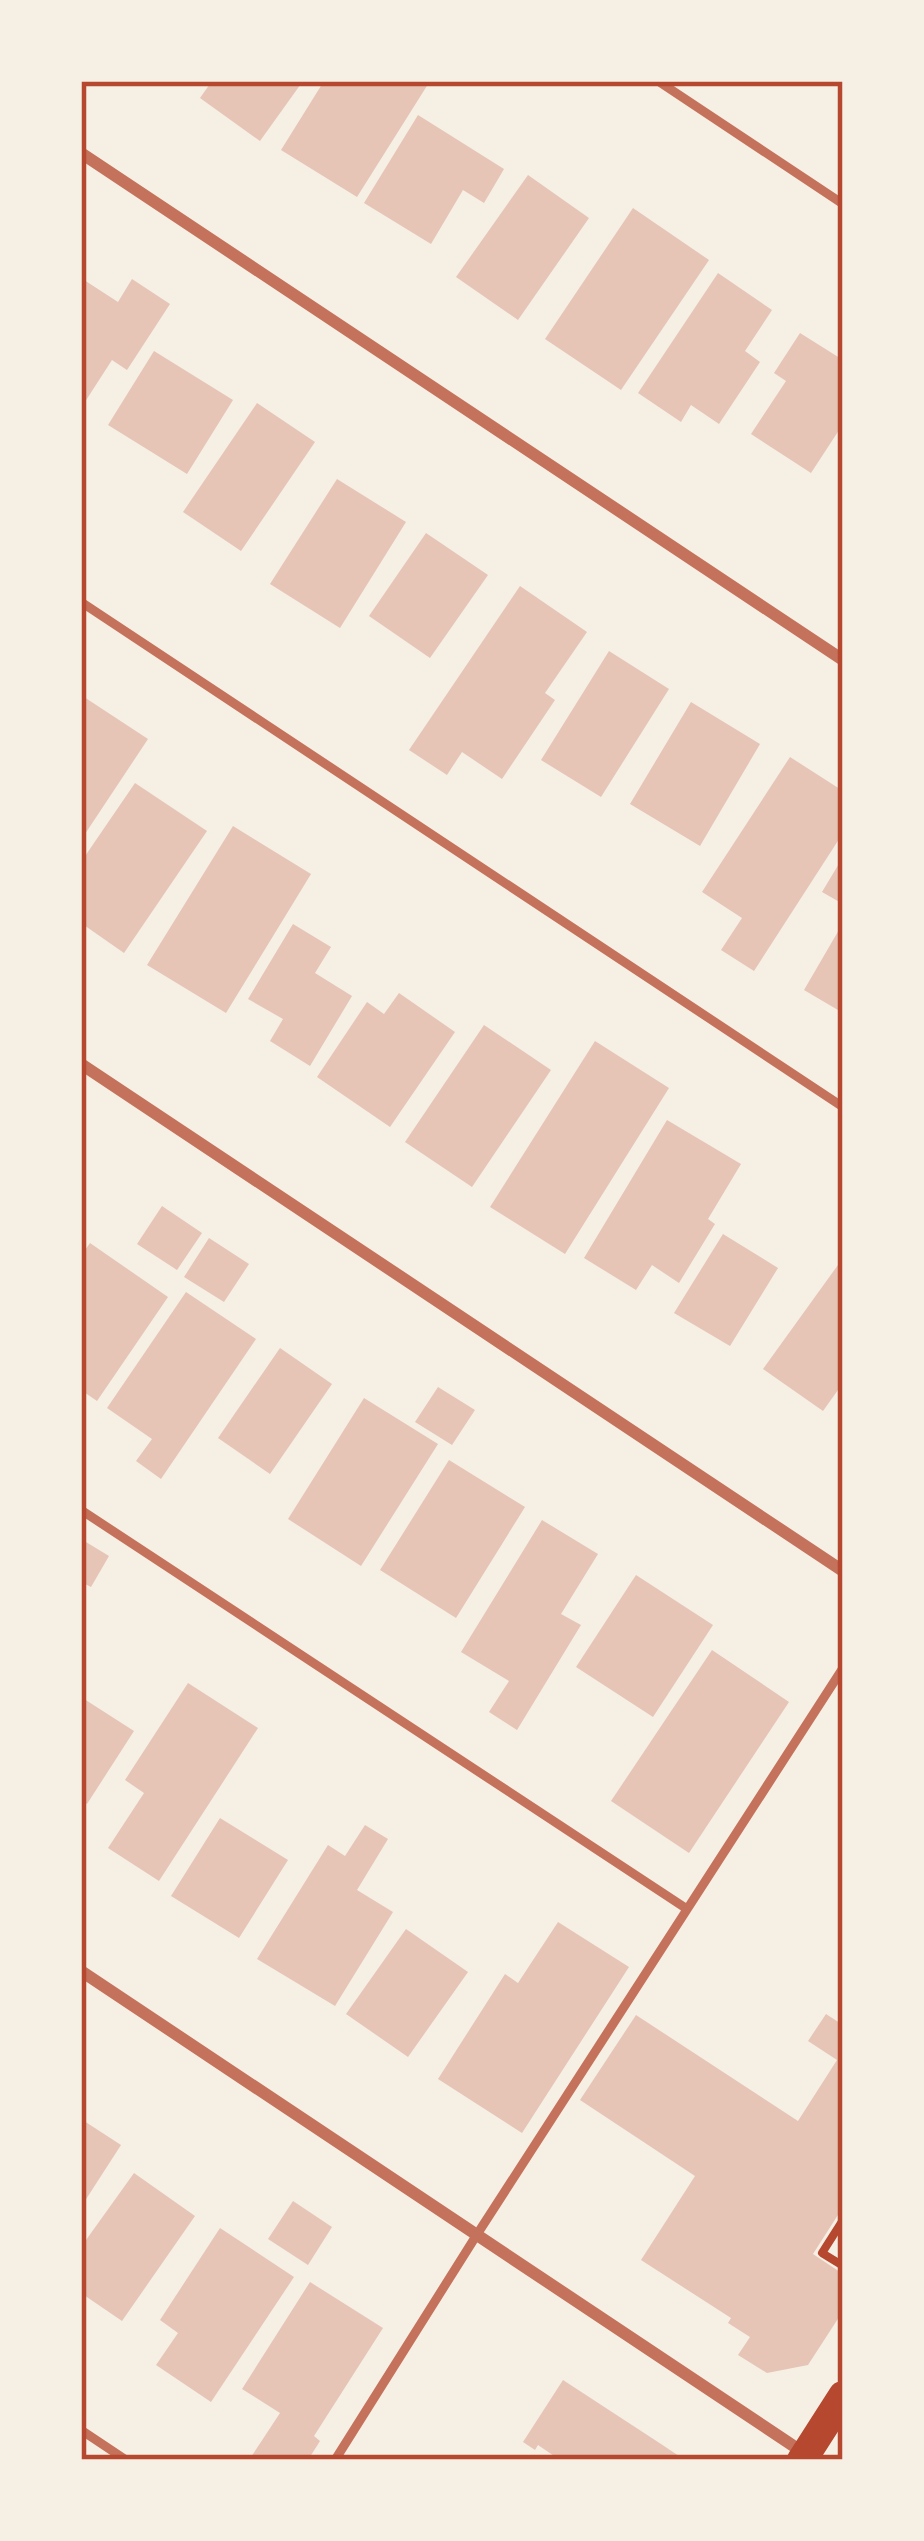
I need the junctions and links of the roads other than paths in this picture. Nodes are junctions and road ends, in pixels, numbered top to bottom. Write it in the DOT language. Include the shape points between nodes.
graph roads {
  1 [pos="658,81"];
  2 [pos="81,153"];
  3 [pos="843,204"];
  4 [pos="81,602"];
  5 [pos="843,659"];
  6 [pos="81,1064"];
  7 [pos="843,1107"];
  8 [pos="81,1510"];
  9 [pos="843,1571"];
  10 [pos="843,1668"];
  11 [pos="687,1909"];
  12 [pos="81,1972"];
  13 [pos="476,2236"];
  14 [pos="843,2396"];
  15 [pos="81,2430"];
  16 [pos="804,2457"];
  17 [pos="126,2460"];
  18 [pos="334,2460"];
  1 -- 3 [label="lane"];
  2 -- 5 [label="street"];
  4 -- 7 [label="lane"];
  6 -- 9 [label="street"];
  8 -- 11 [label="lane"];
  10 -- 11 [label="lane"];
  11 -- 13 [label="lane"];
  12 -- 13 [label="street"];
  13 -- 16 [label="street"];
  13 -- 18 [label="lane"];
  14 -- 16 [label="main road"];
  15 -- 17 [label="lane"];
}
